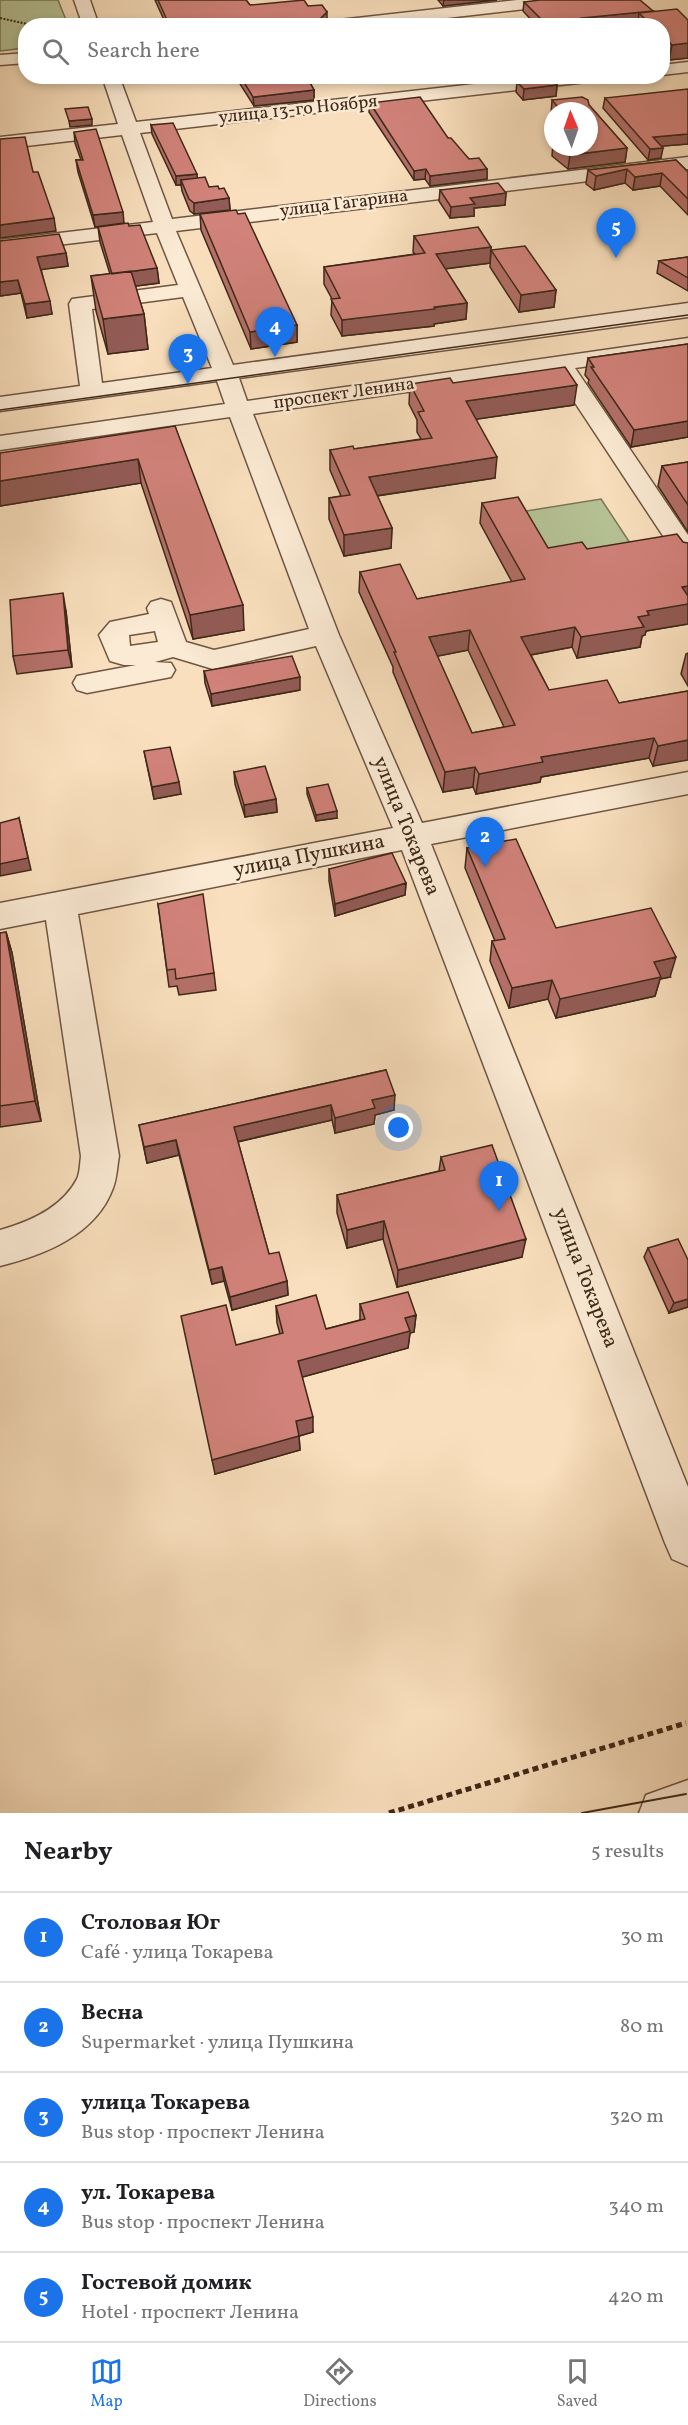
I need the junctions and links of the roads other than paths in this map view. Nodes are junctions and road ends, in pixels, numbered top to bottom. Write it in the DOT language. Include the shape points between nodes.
graph roads {
  1 [pos="82,0"];
  2 [pos="558,0"];
  3 [pos="499,3"];
  4 [pos="88,18"];
  5 [pos="389,18"];
  6 [pos="512,18"];
  7 [pos="18,59"];
  8 [pos="0,60"];
  9 [pos="688,67"];
  10 [pos="670,69"];
  11 [pos="113,84"];
  12 [pos="515,84"];
  13 [pos="571,84"];
  14 [pos="582,97"];
  15 [pos="129,129"];
  16 [pos="0,143"];
  17 [pos="627,151"];
  18 [pos="688,163"];
  19 [pos="643,169"];
  20 [pos="164,225"];
  21 [pos="0,246"];
  22 [pos="190,290"];
  23 [pos="688,310"];
  24 [pos="688,345"];
  25 [pos="560,363"];
  26 [pos="225,373"];
  27 [pos="92,392"];
  28 [pos="0,404"];
  29 [pos="238,409"];
  30 [pos="0,443"];
  31 [pos="688,554"];
  32 [pos="325,635"];
  33 [pos="174,648"];
  34 [pos="213,660"];
  35 [pos="87,683"];
  36 [pos="688,783"];
  37 [pos="412,836"];
  38 [pos="60,904"];
  39 [pos="0,916"];
  40 [pos="0,1248"];
  41 [pos="688,1543"];
  42 [pos="688,1805"];
  43 [pos="664,1813"];
  1 -- 4 [label="street"];
  2 -- 3 [label="street"];
  3 -- 5 [label="street"];
  3 -- 6 [label="street"];
  7 -- 8 [label="street"];
  9 -- 10 [label="street"];
  11 -- 15 [label="street, улица Токарева"];
  12 -- 15 [label="street, улица 13-го Ноября"];
  13 -- 14 [label="street"];
  15 -- 16 [label="street, улица 13-го Ноября"];
  15 -- 20 [label="street, улица Токарева"];
  17 -- 19 [label="street"];
  18 -- 19 [label="street, улица Гагарина"];
  19 -- 20 [label="street, улица Гагарина"];
  20 -- 21 [label="street, улица Гагарина"];
  20 -- 22 [label="street, улица Токарева"];
  22 -- 26 [label="street, улица Токарева"];
  22 -- 27 [label="street" via="80,304"];
  23 -- 26 [label="street, проспект Ленина"];
  24 -- 25 [label="street, проспект Ленина"];
  25 -- 29 [label="street, проспект Ленина"];
  25 -- 31 [label="street"];
  26 -- 27 [label="street, проспект Ленина"];
  26 -- 29 [label="street, улица Токарева"];
  27 -- 28 [label="street, проспект Ленина"];
  29 -- 30 [label="street, проспект Ленина"];
  29 -- 32 [label="street, улица Токарева"];
  32 -- 34 [label="street"];
  32 -- 37 [label="street, улица Токарева"];
  33 -- 33 [label="street" via="163,614 120,628 113,635 122,656"];
  33 -- 34 [label="street"];
  34 -- 35 [label="street"];
  36 -- 37 [label="street, улица Пушкина"];
  37 -- 38 [label="street, улица Пушкина"];
  37 -- 41 [label="street, улица Токарева"];
  38 -- 39 [label="street, улица Пушкина"];
  38 -- 40 [label="street" via="100,1156 95,1186 65,1222 24,1242"];
  42 -- 43 [label="street"];
}
